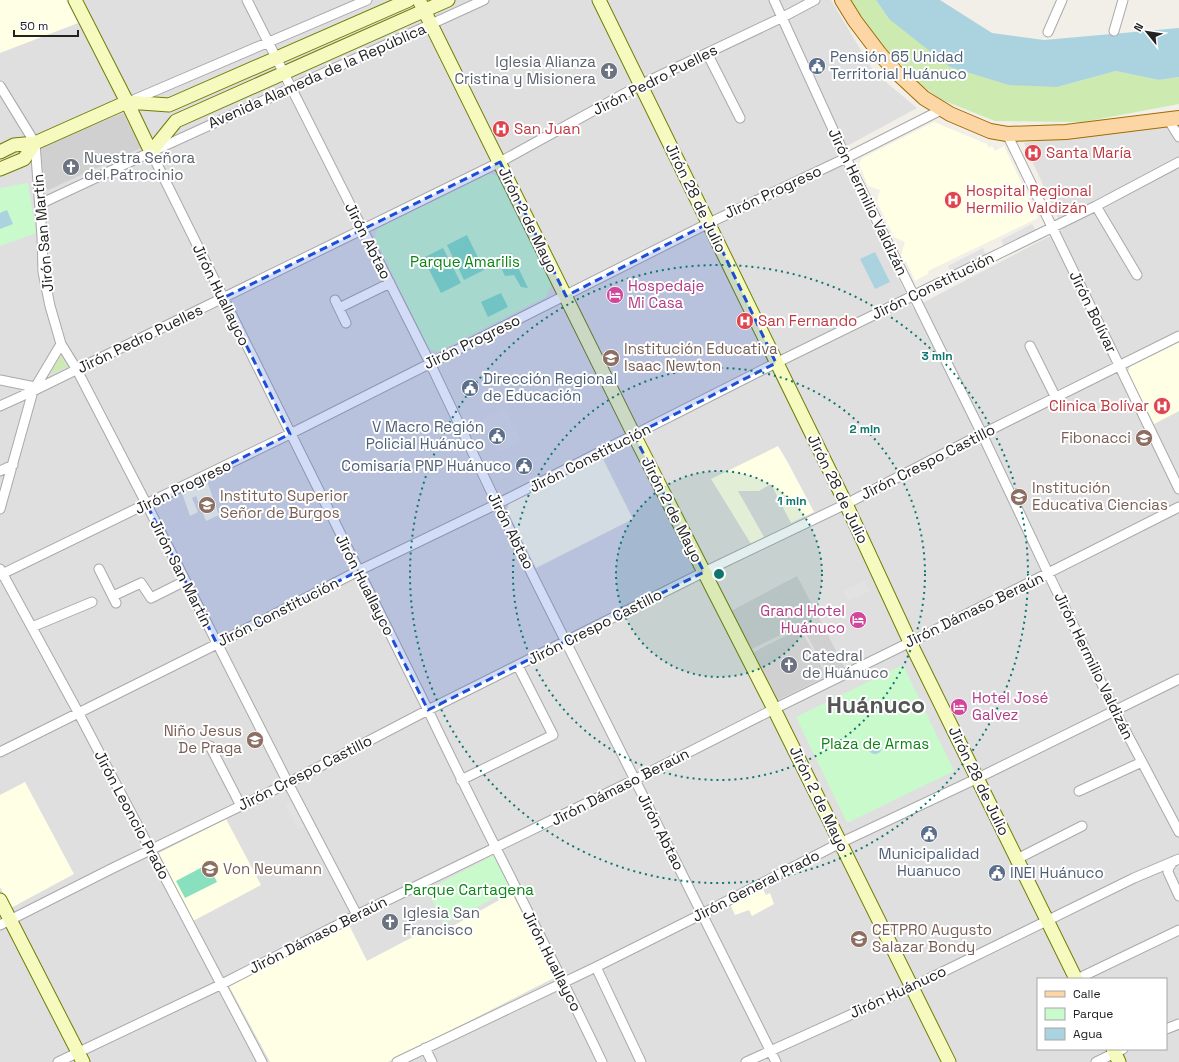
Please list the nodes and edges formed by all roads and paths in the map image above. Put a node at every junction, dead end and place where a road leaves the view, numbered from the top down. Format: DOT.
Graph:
graph roads {
  1 [pos="75,0"];
  2 [pos="247,0"];
  3 [pos="368,0"];
  4 [pos="409,0"];
  5 [pos="448,0"];
  6 [pos="484,0"];
  7 [pos="599,0"];
  8 [pos="774,0"];
  9 [pos="816,0"];
  10 [pos="842,0"];
  11 [pos="1062,0"];
  12 [pos="1122,0"];
  13 [pos="422,5"];
  14 [pos="783,17"];
  15 [pos="431,24"];
  16 [pos="1114,31"];
  17 [pos="1048,32"];
  18 [pos="268,42"];
  19 [pos="707,53"];
  20 [pos="276,58"];
  21 [pos="284,73"];
  22 [pos="640,85"];
  23 [pos="0,86"];
  24 [pos="291,88"];
  25 [pos="127,102"];
  26 [pos="942,110"];
  27 [pos="740,118"];
  28 [pos="1174,119"];
  29 [pos="1007,134"];
  30 [pos="1179,137"];
  31 [pos="35,143"];
  32 [pos="0,152"];
  33 [pos="151,152"];
  34 [pos="846,158"];
  35 [pos="500,162"];
  36 [pos="1179,162"];
  37 [pos="0,169"];
  38 [pos="40,204"];
  39 [pos="1096,206"];
  40 [pos="709,223"];
  41 [pos="1052,227"];
  42 [pos="362,229"];
  43 [pos="1137,275"];
  44 [pos="390,283"];
  45 [pos="566,296"];
  46 [pos="914,296"];
  47 [pos="223,298"];
  48 [pos="346,323"];
  49 [pos="1179,336"];
  50 [pos="61,344"];
  51 [pos="1030,346"];
  52 [pos="430,363"];
  53 [pos="776,363"];
  54 [pos="1120,367"];
  55 [pos="76,370"];
  56 [pos="0,380"];
  57 [pos="34,389"];
  58 [pos="1056,398"];
  59 [pos="0,406"];
  60 [pos="290,434"];
  61 [pos="982,434"];
  62 [pos="634,435"];
  63 [pos="13,465"];
  64 [pos="0,471"];
  65 [pos="1179,489"];
  66 [pos="497,504"];
  67 [pos="846,504"];
  68 [pos="147,505"];
  69 [pos="1179,507"];
  70 [pos="0,509"];
  71 [pos="99,569"];
  72 [pos="358,571"];
  73 [pos="704,572"];
  74 [pos="1,573"];
  75 [pos="1048,573"];
  76 [pos="185,581"];
  77 [pos="92,602"];
  78 [pos="32,628"];
  79 [pos="567,642"];
  80 [pos="910,642"];
  81 [pos="217,644"];
  82 [pos="518,666"];
  83 [pos="1179,679"];
  84 [pos="774,709"];
  85 [pos="428,710"];
  86 [pos="1115,711"];
  87 [pos="78,712"];
  88 [pos="210,746"];
  89 [pos="0,752"];
  90 [pos="1142,762"];
  91 [pos="978,778"];
  92 [pos="461,780"];
  93 [pos="634,780"];
  94 [pos="288,783"];
  95 [pos="1079,791"];
  96 [pos="241,806"];
  97 [pos="1082,826"];
  98 [pos="1179,832"];
  99 [pos="840,843"];
  100 [pos="496,848"];
  101 [pos="150,850"];
  102 [pos="1177,858"];
  103 [pos="1017,859"];
  104 [pos="1179,896"];
  105 [pos="0,900"];
  106 [pos="702,914"];
  107 [pos="357,915"];
  108 [pos="1047,920"];
  109 [pos="5,922"];
  110 [pos="1179,930"];
  111 [pos="596,966"];
  112 [pos="1076,978"];
  113 [pos="1078,978"];
  114 [pos="564,982"];
  115 [pos="220,984"];
  116 [pos="912,987"];
  117 [pos="1179,1024"];
  118 [pos="1167,1029"];
  119 [pos="425,1048"];
  120 [pos="770,1050"];
  121 [pos="1118,1053"];
  122 [pos="80,1057"];
  123 [pos="58,1062"];
  124 [pos="262,1062"];
  125 [pos="397,1062"];
  126 [pos="432,1062"];
  127 [pos="602,1062"];
  128 [pos="641,1062"];
  129 [pos="746,1062"];
  130 [pos="776,1062"];
  131 [pos="949,1062"];
  132 [pos="1096,1062"];
  1 -- 25 [label="street, Jirón Huallayco"];
  2 -- 18 [label="street, Jirón Abtao"];
  3 -- 18 [label="street"];
  4 -- 20 [label="street"];
  5 -- 13 [label="street, Avenida Alameda de la República"];
  6 -- 15 [label="street, Avenida Alameda de la República"];
  7 -- 22 [label="street, Jirón 28 de Julio"];
  8 -- 14 [label="street, Jirón Hermilio Valdizán"];
  9 -- 14 [label="street, Jirón Pedro Puelles"];
  10 -- 26 [label="main road"];
  11 -- 17 [label="street"];
  12 -- 16 [label="street"];
  13 -- 15 [label="street, Jirón 2 de Mayo"];
  13 -- 21 [label="street, Avenida Alameda de la República"];
  14 -- 19 [label="street, Jirón Pedro Puelles"];
  14 -- 34 [label="street, Jirón Hermilio Valdizán"];
  15 -- 24 [label="street, Avenida Alameda de la República"];
  15 -- 35 [label="street, Jirón 2 de Mayo"];
  18 -- 20 [label="street, Jirón Abtao"];
  18 -- 25 [label="street"];
  19 -- 22 [label="street, Jirón Pedro Puelles"];
  19 -- 27 [label="street"];
  20 -- 21 [label="street, Jirón Abtao"];
  20 -- 25 [label="street"];
  21 -- 24 [label="street, Jirón Abtao"];
  21 -- 33 [label="street, Avenida Alameda de la República"];
  22 -- 35 [label="street, Jirón Pedro Puelles"];
  22 -- 40 [label="street, Jirón 28 de Julio"];
  23 -- 31 [label="street, Jirón San Martín"];
  24 -- 33 [label="street, Avenida Alameda de la República"];
  24 -- 42 [label="street, Jirón Abtao"];
  25 -- 31 [label="street"];
  25 -- 33 [label="street, Jirón Huallayco"];
  26 -- 29 [label="main road"];
  26 -- 34 [label="street, Jirón Progreso"];
  28 -- 29 [label="main road"];
  28 -- 30 [label="street"];
  29 -- 41 [label="street, Jirón Bolívar"];
  31 -- 32 [label="street"];
  31 -- 37 [label="street"];
  31 -- 38 [label="street, Jirón San Martín"];
  33 -- 38 [label="street, Avenida Alameda de la República"];
  33 -- 47 [label="street, Jirón Huallayco"];
  34 -- 40 [label="street, Jirón Progreso"];
  34 -- 46 [label="street, Jirón Hermilio Valdizán"];
  35 -- 42 [label="street, Jirón Pedro Puelles"];
  35 -- 45 [label="street, Jirón 2 de Mayo"];
  36 -- 39 [label="street, Jirón Constitución"];
  38 -- 50 [label="street, Jirón San Martín"];
  39 -- 41 [label="street, Jirón Constitución"];
  39 -- 43 [label="street"];
  40 -- 45 [label="street, Jirón Progreso"];
  40 -- 53 [label="street, Jirón 28 de Julio"];
  41 -- 46 [label="street, Jirón Constitución"];
  41 -- 54 [label="street, Jirón Bolívar"];
  42 -- 44 [label="street, Jirón Abtao"];
  42 -- 47 [label="street, Jirón Pedro Puelles"];
  44 -- 48 [label="street"];
  44 -- 52 [label="street, Jirón Abtao"];
  45 -- 52 [label="street, Jirón Progreso"];
  45 -- 62 [label="street, Jirón 2 de Mayo"];
  46 -- 53 [label="street, Jirón Constitución"];
  46 -- 61 [label="street, Jirón Hermilio Valdizán"];
  47 -- 55 [label="street, Jirón Pedro Puelles"];
  47 -- 60 [label="street, Jirón Huallayco"];
  49 -- 54 [label="street, Jirón Crespo Castillo"];
  50 -- 55 [label="street, Jirón San Martín"];
  50 -- 57 [label="street"];
  51 -- 58 [label="street"];
  52 -- 60 [label="street, Jirón Progreso"];
  52 -- 66 [label="street, Jirón Abtao"];
  53 -- 62 [label="street, Jirón Constitución"];
  53 -- 67 [label="street, Jirón 28 de Julio"];
  54 -- 58 [label="street, Jirón Crespo Castillo"];
  54 -- 65 [label="street, Jirón Bolívar"];
  55 -- 57 [label="street, Jirón Pedro Puelles"];
  55 -- 68 [label="street, Jirón San Martín"];
  56 -- 57 [label="street"];
  57 -- 59 [label="street, Jirón Pedro Puelles"];
  57 -- 63 [label="street"];
  58 -- 61 [label="street, Jirón Crespo Castillo"];
  60 -- 68 [label="street, Jirón Progreso"];
  60 -- 72 [label="street, Jirón Huallayco"];
  61 -- 67 [label="street, Jirón Crespo Castillo"];
  61 -- 75 [label="street, Jirón Hermilio Valdizán"];
  62 -- 66 [label="street, Jirón Constitución"];
  62 -- 73 [label="street, Jirón 2 de Mayo"];
  63 -- 64 [label="street"];
  63 -- 70 [label="street"];
  66 -- 72 [label="street, Jirón Constitución"];
  66 -- 79 [label="street, Jirón Abtao"];
  67 -- 73 [label="street, Jirón Crespo Castillo"];
  67 -- 80 [label="street, Jirón 28 de Julio"];
  68 -- 74 [label="street, Jirón Progreso"];
  68 -- 76 [label="street, Jirón San Martín"];
  69 -- 75 [label="street, Jirón Dámaso Beraún"];
  71 -- 76 [label="street"];
  72 -- 81 [label="street, Jirón Constitución"];
  72 -- 85 [label="street, Jirón Huallayco"];
  73 -- 79 [label="street, Jirón Crespo Castillo"];
  73 -- 84 [label="street, Jirón 2 de Mayo"];
  74 -- 78 [label="street, Jirón Leoncio Prado"];
  75 -- 80 [label="street, Jirón Dámaso Beraún"];
  75 -- 86 [label="street, Jirón Hermilio Valdizán"];
  76 -- 81 [label="street, Jirón San Martín"];
  77 -- 78 [label="street"];
  78 -- 87 [label="street, Jirón Leoncio Prado"];
  79 -- 82 [label="street, Jirón Crespo Castillo"];
  79 -- 93 [label="street, Jirón Abtao"];
  80 -- 84 [label="street, Jirón Dámaso Beraún"];
  80 -- 91 [label="street, Jirón 28 de Julio"];
  81 -- 87 [label="street, Jirón Constitución"];
  81 -- 94 [label="street, Jirón San Martín"];
  82 -- 85 [label="street, Jirón Crespo Castillo"];
  82 -- 92 [label="street"];
  83 -- 86 [label="street, Jirón General Prado"];
  84 -- 93 [label="street, Jirón Dámaso Beraún"];
  84 -- 99 [label="street, Jirón 2 de Mayo"];
  85 -- 92 [label="street, Jirón Huallayco"];
  85 -- 94 [label="street, Jirón Crespo Castillo"];
  86 -- 90 [label="street, Jirón Hermilio Valdizán"];
  86 -- 91 [label="street, Jirón General Prado"];
  87 -- 89 [label="street, Jirón Constitución"];
  87 -- 101 [label="street, Jirón Leoncio Prado"];
  88 -- 96 [label="street"];
  90 -- 95 [label="street"];
  90 -- 98 [label="street, Jirón Hermilio Valdizán"];
  91 -- 99 [label="street, Jirón General Prado"];
  91 -- 103 [label="street, Jirón 28 de Julio"];
  92 -- 100 [label="street, Jirón Huallayco"];
  93 -- 100 [label="street, Jirón Dámaso Beraún"];
  93 -- 106 [label="street, Jirón Abtao"];
  94 -- 96 [label="street, Jirón Crespo Castillo"];
  94 -- 107 [label="street, Jirón San Martín"];
  96 -- 101 [label="street, Jirón Crespo Castillo"];
  97 -- 103 [label="street"];
  99 -- 106 [label="street, Jirón General Prado"];
  99 -- 116 [label="street, Jirón 2 de Mayo"];
  100 -- 107 [label="street, Jirón Dámaso Beraún"];
  100 -- 114 [label="street, Jirón Huallayco"];
  101 -- 109 [label="street, Jirón Crespo Castillo"];
  101 -- 115 [label="street, Jirón Leoncio Prado"];
  102 -- 104 [label="street"];
  102 -- 108 [label="street, Jirón Huánuco"];
  103 -- 108 [label="street, Jirón 28 de Julio"];
  105 -- 109 [label="street"];
  106 -- 111 [label="street, Jirón General Prado"];
  106 -- 120 [label="street, Jirón Abtao"];
  107 -- 115 [label="street, Jirón Dámaso Beraún"];
  108 -- 112 [label="street, Jirón 28 de Julio"];
  108 -- 116 [label="street, Jirón Huánuco"];
  109 -- 122 [label="street"];
  110 -- 113 [label="street"];
  111 -- 114 [label="street, Jirón General Prado"];
  111 -- 128 [label="street"];
  114 -- 119 [label="street, Jirón General Prado"];
  114 -- 127 [label="street, Jirón Huallayco"];
  115 -- 122 [label="street, Jirón Dámaso Beraún"];
  115 -- 124 [label="street, Jirón Leoncio Prado"];
  116 -- 120 [label="street, Jirón Huánuco"];
  116 -- 131 [label="street, Jirón 2 de Mayo"];
  117 -- 118 [label="street"];
  119 -- 125 [label="street, Jirón General Prado"];
  119 -- 126 [label="street"];
  120 -- 129 [label="street, Jirón Huánuco"];
  120 -- 130 [label="street, Jirón Abtao"];
  121 -- 132 [label="street"];
  122 -- 123 [label="street, Jirón Dámaso Beraún"];
}
